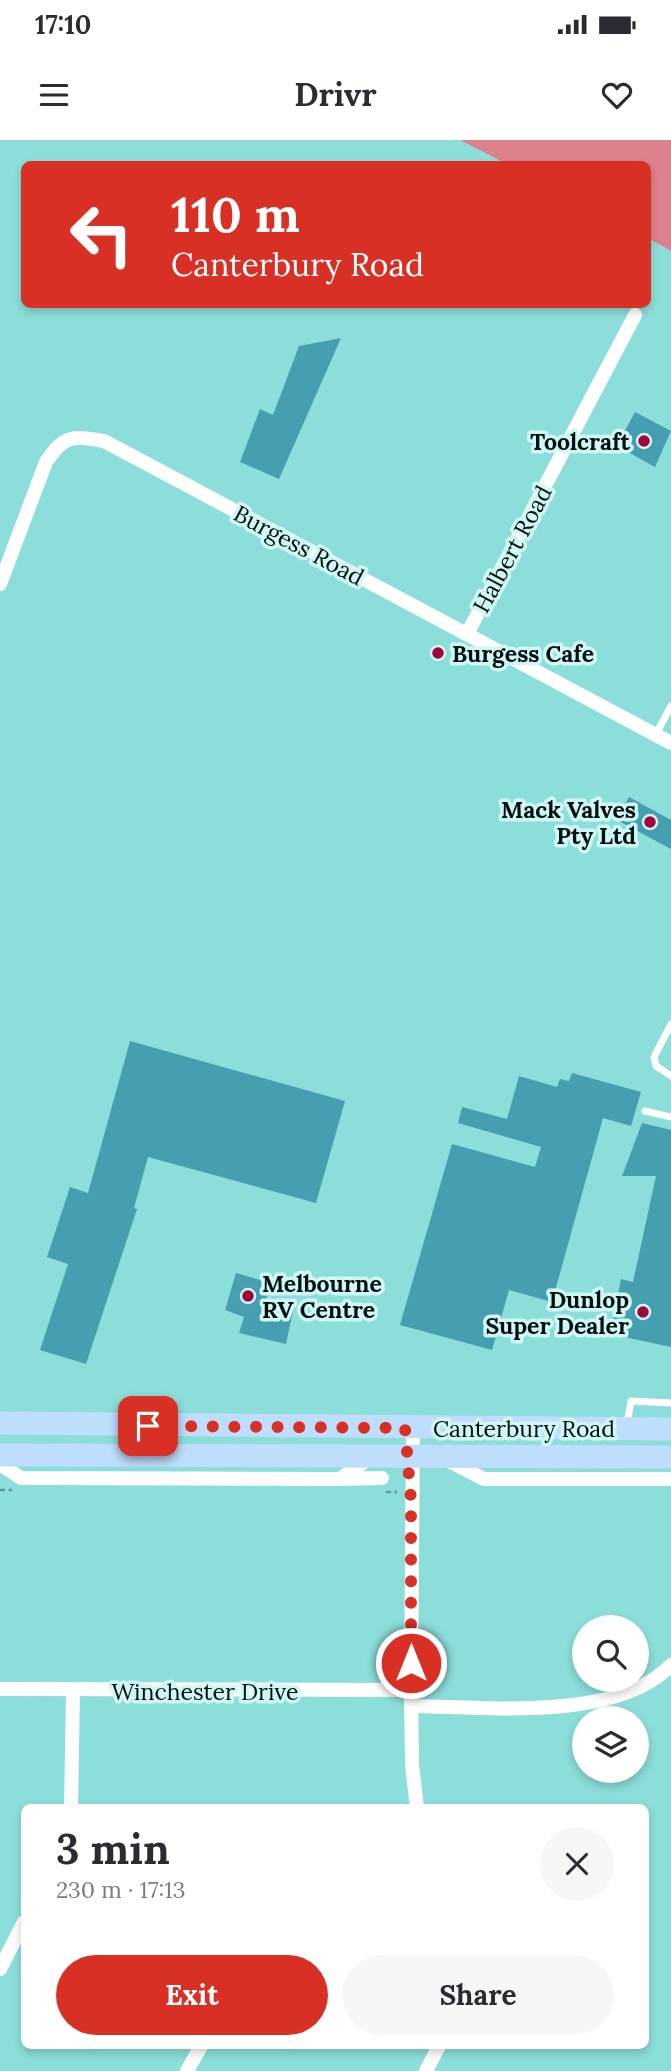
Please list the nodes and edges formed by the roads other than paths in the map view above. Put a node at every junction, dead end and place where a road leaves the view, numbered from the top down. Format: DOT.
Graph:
graph roads {
  1 [pos="635,315"];
  2 [pos="0,584"];
  3 [pos="467,634"];
  4 [pos="671,705"];
  5 [pos="656,735"];
  6 [pos="671,743"];
  7 [pos="671,1024"];
  8 [pos="671,1076"];
  9 [pos="645,1111"];
  10 [pos="671,1117"];
  11 [pos="671,1403"];
  12 [pos="0,1423"];
  13 [pos="409,1428"];
  14 [pos="626,1429"];
  15 [pos="671,1429"];
  16 [pos="0,1455"];
  17 [pos="372,1456"];
  18 [pos="410,1456"];
  19 [pos="440,1457"];
  20 [pos="671,1457"];
  21 [pos="0,1464"];
  22 [pos="382,1478"];
  23 [pos="340,1479"];
  24 [pos="671,1479"];
  25 [pos="671,1665"];
  26 [pos="0,1689"];
  27 [pos="411,1690"];
  28 [pos="73,1691"];
  29 [pos="411,1706"];
  30 [pos="71,1804"];
  31 [pos="417,1804"];
  32 [pos="21,1928"];
  33 [pos="0,1969"];
  34 [pos="199,2049"];
  35 [pos="437,2049"];
  36 [pos="187,2071"];
  37 [pos="426,2071"];
  1 -- 3 [label="street, Halbert Road"];
  2 -- 3 [label="street, Burgess Road"];
  3 -- 5 [label="street, Burgess Road"];
  4 -- 5 [label="lane"];
  5 -- 6 [label="street, Burgess Road"];
  7 -- 8 [label="lane"];
  9 -- 10 [label="lane"];
  11 -- 14 [label="lane"];
  12 -- 13 [label="main road, Canterbury Road"];
  13 -- 14 [label="main road, Canterbury Road"];
  13 -- 18 [label="street"];
  14 -- 15 [label="main road, Canterbury Road"];
  16 -- 17 [label="main road, Canterbury Road"];
  17 -- 18 [label="main road, Canterbury Road"];
  17 -- 23 [label="street"];
  18 -- 19 [label="main road, Canterbury Road"];
  18 -- 27 [label="street"];
  19 -- 20 [label="main road, Canterbury Road"];
  19 -- 24 [label="street, Canterbury Road"];
  21 -- 23 [label="street"];
  22 -- 23 [label="street"];
  25 -- 29 [label="street"];
  26 -- 28 [label="street, Winchester Drive"];
  27 -- 28 [label="street, Winchester Drive"];
  27 -- 29 [label="street"];
  28 -- 30 [label="street"];
  29 -- 31 [label="street"];
  32 -- 33 [label="street"];
  34 -- 36 [label="street"];
  35 -- 37 [label="street"];
}
